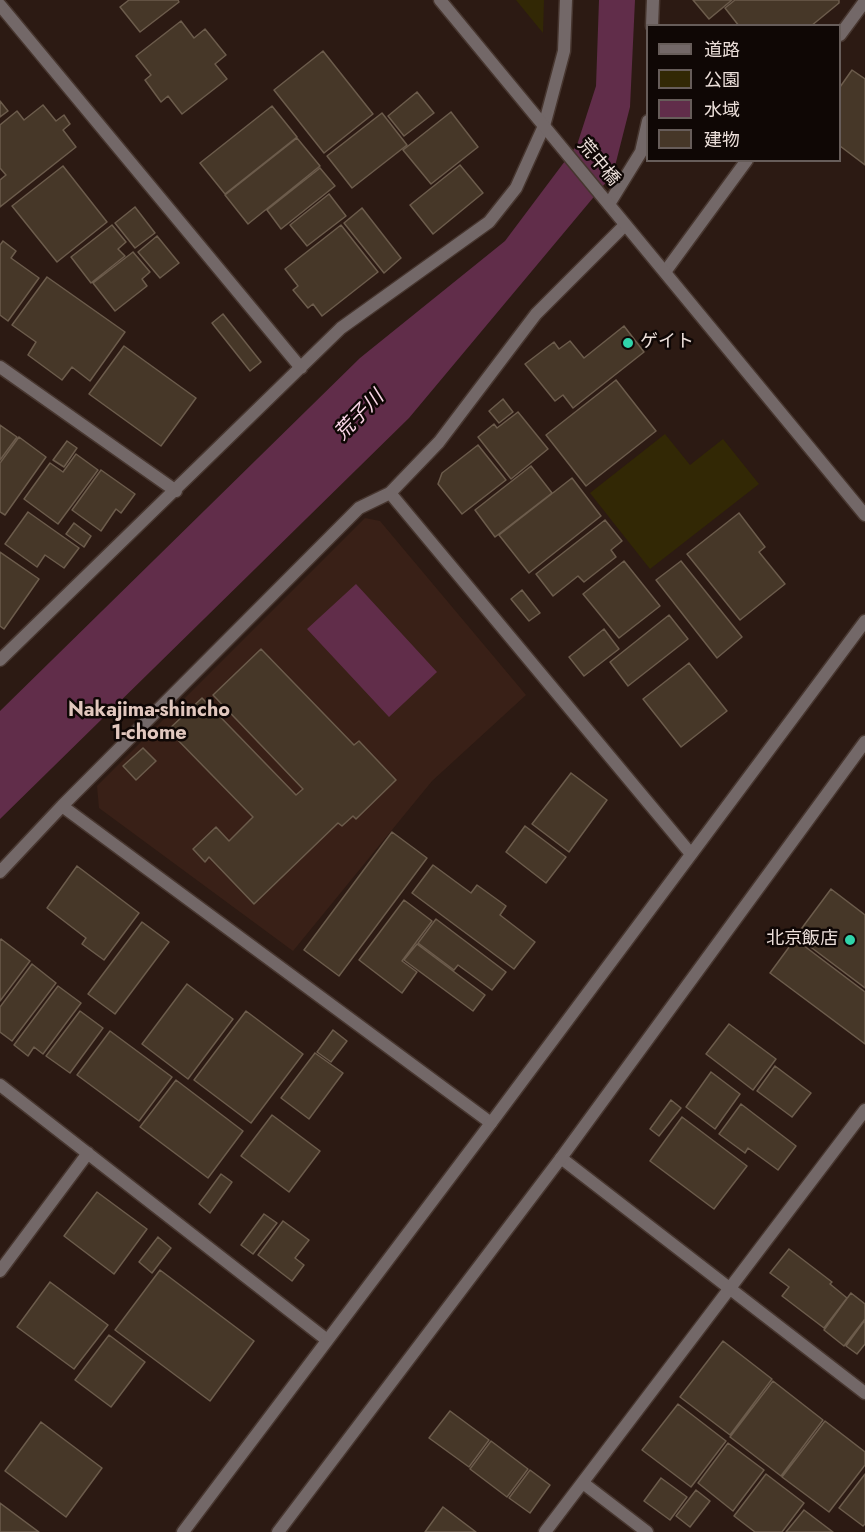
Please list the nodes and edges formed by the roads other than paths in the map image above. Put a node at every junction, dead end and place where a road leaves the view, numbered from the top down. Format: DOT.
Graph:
graph roads {
  1 [pos="440,0"];
  2 [pos="566,0"];
  3 [pos="653,0"];
  4 [pos="865,1"];
  5 [pos="0,5"];
  6 [pos="652,24"];
  7 [pos="841,34"];
  8 [pos="544,126"];
  9 [pos="646,130"];
  10 [pos="746,162"];
  11 [pos="609,204"];
  12 [pos="625,225"];
  13 [pos="665,272"];
  14 [pos="0,367"];
  15 [pos="301,368"];
  16 [pos="176,491"];
  17 [pos="390,493"];
  18 [pos="865,515"];
  19 [pos="865,621"];
  20 [pos="0,660"];
  21 [pos="865,742"];
  22 [pos="62,806"];
  23 [pos="691,854"];
  24 [pos="0,872"];
  25 [pos="0,1085"];
  26 [pos="865,1110"];
  27 [pos="491,1123"];
  28 [pos="88,1153"];
  29 [pos="561,1158"];
  30 [pos="0,1271"];
  31 [pos="730,1288"];
  32 [pos="327,1340"];
  33 [pos="865,1393"];
  34 [pos="583,1483"];
  35 [pos="183,1532"];
  36 [pos="278,1532"];
  37 [pos="545,1532"];
  38 [pos="647,1532"];
  1 -- 8 [label="street, 荒中橋"];
  2 -- 8 [label="street"];
  3 -- 6 [label="street"];
  4 -- 7 [label="street"];
  5 -- 15 [label="street"];
  8 -- 11 [label="street, 荒中橋"];
  8 -- 15 [label="street"];
  9 -- 11 [label="street"];
  10 -- 13 [label="street"];
  11 -- 12 [label="street, 荒中橋"];
  12 -- 13 [label="street, 荒中橋"];
  12 -- 17 [label="street"];
  13 -- 18 [label="street, 荒中橋"];
  14 -- 16 [label="street"];
  15 -- 16 [label="street"];
  16 -- 20 [label="street"];
  17 -- 22 [label="street"];
  17 -- 23 [label="street"];
  19 -- 23 [label="street"];
  21 -- 29 [label="street"];
  22 -- 24 [label="street"];
  22 -- 27 [label="street"];
  23 -- 27 [label="street"];
  25 -- 28 [label="street"];
  26 -- 31 [label="street"];
  27 -- 32 [label="street"];
  28 -- 30 [label="street"];
  28 -- 32 [label="street"];
  29 -- 31 [label="street"];
  29 -- 36 [label="street"];
  31 -- 33 [label="street"];
  31 -- 34 [label="street"];
  32 -- 35 [label="street"];
  34 -- 37 [label="street"];
  34 -- 38 [label="street"];
}
